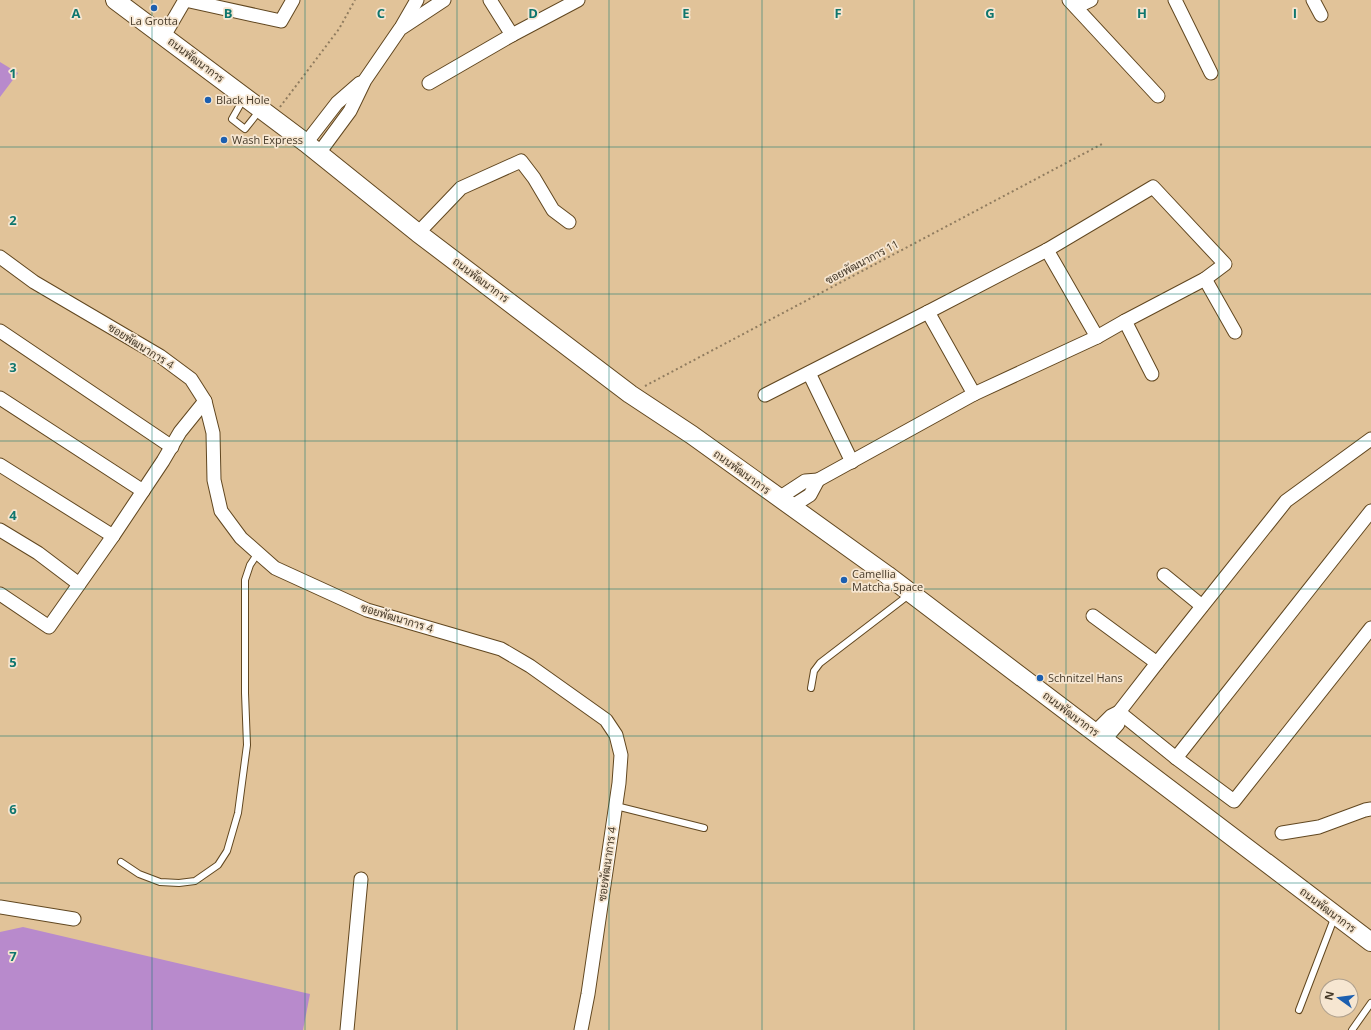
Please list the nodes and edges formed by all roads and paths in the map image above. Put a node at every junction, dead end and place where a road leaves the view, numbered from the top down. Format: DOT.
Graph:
graph roads {
  1 [pos="115,0"];
  2 [pos="185,0"];
  3 [pos="293,0"];
  4 [pos="355,0"];
  5 [pos="418,0"];
  6 [pos="444,0"];
  7 [pos="490,0"];
  8 [pos="578,0"];
  9 [pos="1091,0"];
  10 [pos="1175,0"];
  11 [pos="1313,0"];
  12 [pos="1073,4"];
  13 [pos="1321,15"];
  14 [pos="400,29"];
  15 [pos="512,35"];
  16 [pos="164,36"];
  17 [pos="1211,73"];
  18 [pos="429,83"];
  19 [pos="1158,96"];
  20 [pos="245,97"];
  21 [pos="267,113"];
  22 [pos="1102,144"];
  23 [pos="313,148"];
  24 [pos="569,222"];
  25 [pos="418,233"];
  26 [pos="1047,250"];
  27 [pos="0,257"];
  28 [pos="1205,279"];
  29 [pos="928,312"];
  30 [pos="1125,321"];
  31 [pos="0,331"];
  32 [pos="1235,332"];
  33 [pos="1097,337"];
  34 [pos="809,373"];
  35 [pos="1152,374"];
  36 [pos="630,394"];
  37 [pos="974,394"];
  38 [pos="765,395"];
  39 [pos="0,398"];
  40 [pos="205,402"];
  41 [pos="1371,439"];
  42 [pos="172,447"];
  43 [pos="852,462"];
  44 [pos="0,465"];
  45 [pos="143,491"];
  46 [pos="785,503"];
  47 [pos="1371,511"];
  48 [pos="0,530"];
  49 [pos="113,536"];
  50 [pos="258,553"];
  51 [pos="1164,575"];
  52 [pos="79,584"];
  53 [pos="0,594"];
  54 [pos="910,594"];
  55 [pos="1202,606"];
  56 [pos="1093,616"];
  57 [pos="1371,628"];
  58 [pos="1156,663"];
  59 [pos="810,688"];
  60 [pos="1119,712"];
  61 [pos="1100,736"];
  62 [pos="1176,758"];
  63 [pos="616,806"];
  64 [pos="1371,809"];
  65 [pos="704,828"];
  66 [pos="1282,833"];
  67 [pos="121,862"];
  68 [pos="361,879"];
  69 [pos="0,908"];
  70 [pos="1335,916"];
  71 [pos="74,919"];
  72 [pos="1371,942"];
  73 [pos="1371,1003"];
  74 [pos="1299,1010"];
  75 [pos="347,1030"];
  76 [pos="581,1030"];
  77 [pos="1352,1030"];
  1 -- 16 [label="street, ถนนพัฒนาการ"];
  2 -- 3 [label="street"];
  2 -- 16 [label="street"];
  4 -- 21 [label="path"];
  5 -- 14 [label="street"];
  6 -- 14 [label="street"];
  7 -- 15 [label="street"];
  8 -- 15 [label="street"];
  9 -- 12 [label="street"];
  10 -- 17 [label="street"];
  11 -- 13 [label="street"];
  12 -- 19 [label="street"];
  14 -- 23 [label="street"];
  15 -- 18 [label="street"];
  16 -- 20 [label="street, ถนนพัฒนาการ"];
  20 -- 21 [label="street, ถนนพัฒนาการ"];
  20 -- 21 [label="lane"];
  21 -- 23 [label="street, ถนนพัฒนาการ"];
  22 -- 36 [label="path, ซอยพัฒนาการ 11"];
  23 -- 25 [label="street, ถนนพัฒนาการ"];
  24 -- 25 [label="street"];
  25 -- 36 [label="street, ถนนพัฒนาการ"];
  26 -- 28 [label="street"];
  26 -- 29 [label="street"];
  26 -- 33 [label="street"];
  27 -- 40 [label="street, ซอยพัฒนาการ 4"];
  28 -- 30 [label="street"];
  28 -- 32 [label="street"];
  29 -- 34 [label="street"];
  29 -- 37 [label="street"];
  30 -- 33 [label="street"];
  30 -- 35 [label="street"];
  31 -- 42 [label="street"];
  33 -- 37 [label="street"];
  34 -- 38 [label="street"];
  34 -- 43 [label="street"];
  36 -- 46 [label="street, ถนนพัฒนาการ"];
  37 -- 43 [label="street"];
  39 -- 45 [label="street"];
  40 -- 42 [label="street"];
  40 -- 50 [label="street, ซอยพัฒนาการ 4"];
  41 -- 55 [label="street"];
  42 -- 45 [label="street"];
  43 -- 46 [label="street"];
  44 -- 49 [label="street"];
  45 -- 49 [label="street"];
  46 -- 54 [label="street, ถนนพัฒนาการ"];
  47 -- 62 [label="street"];
  48 -- 52 [label="street"];
  49 -- 52 [label="street"];
  50 -- 63 [label="street, ซอยพัฒนาการ 4"];
  50 -- 67 [label="lane"];
  51 -- 55 [label="street"];
  52 -- 53 [label="street"];
  54 -- 59 [label="lane"];
  54 -- 61 [label="street, ถนนพัฒนาการ"];
  55 -- 58 [label="street"];
  56 -- 58 [label="street"];
  57 -- 62 [label="street"];
  58 -- 60 [label="street"];
  60 -- 61 [label="street"];
  60 -- 62 [label="street"];
  61 -- 70 [label="street, ถนนพัฒนาการ"];
  63 -- 65 [label="lane"];
  63 -- 76 [label="street, ซอยพัฒนาการ 4"];
  64 -- 66 [label="street"];
  68 -- 75 [label="street"];
  69 -- 71 [label="street"];
  70 -- 72 [label="street, ถนนพัฒนาการ"];
  70 -- 74 [label="lane"];
  73 -- 77 [label="lane"];
}
